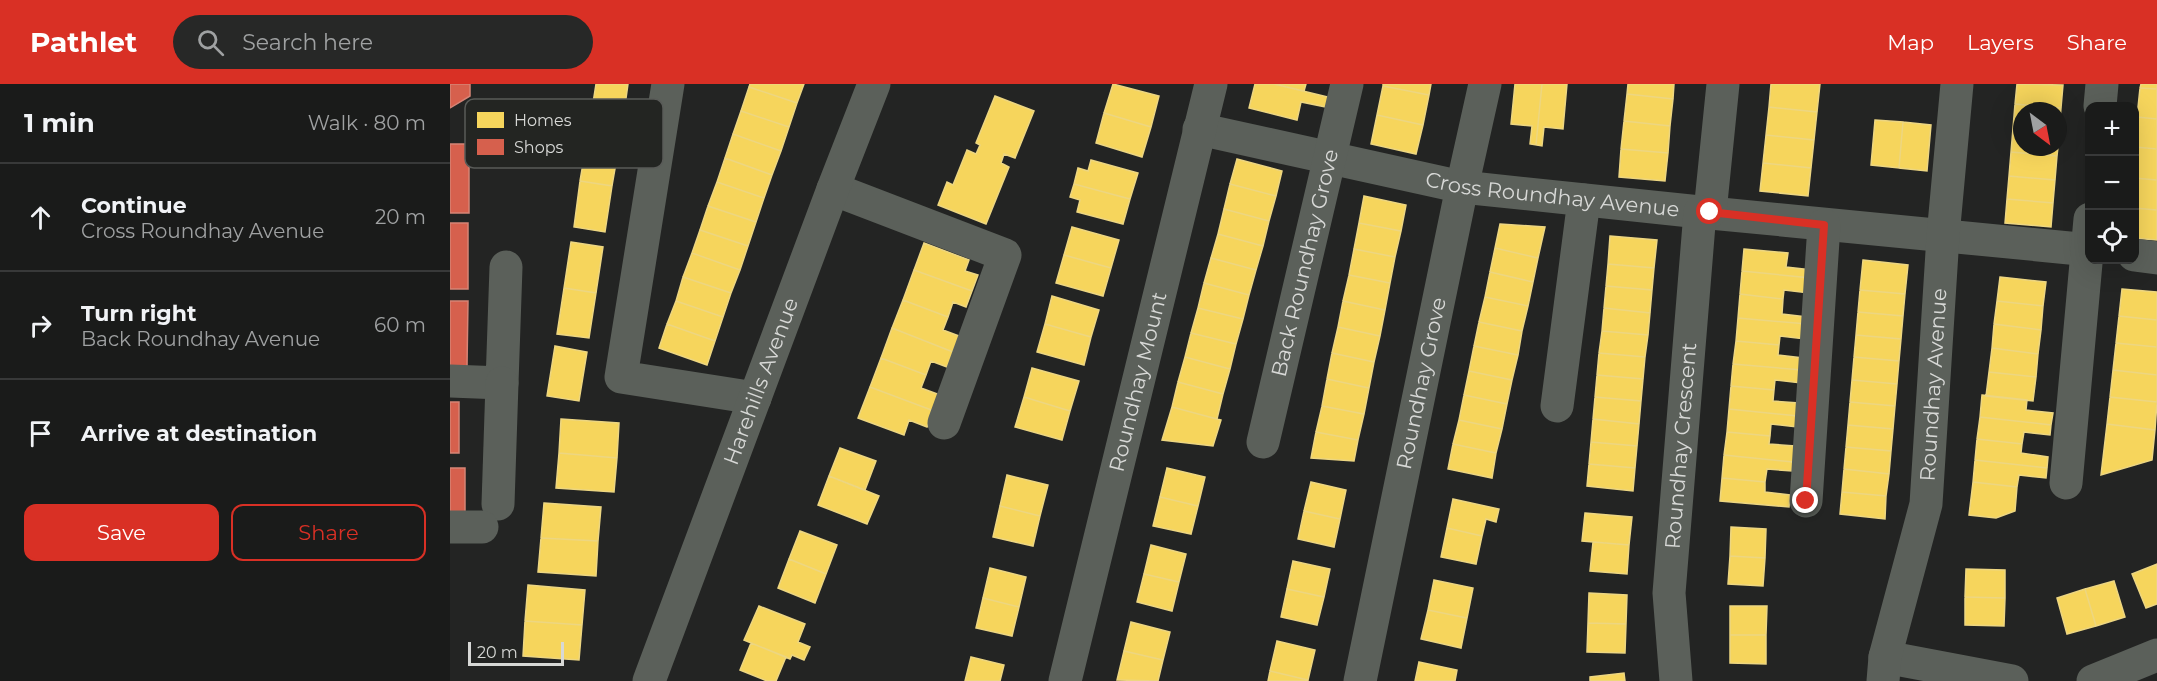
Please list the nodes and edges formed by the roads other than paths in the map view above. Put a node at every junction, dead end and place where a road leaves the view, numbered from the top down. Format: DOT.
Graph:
graph roads {
  1 [pos="668,84"];
  2 [pos="874,84"];
  3 [pos="1211,84"];
  4 [pos="1347,84"];
  5 [pos="1485,84"];
  6 [pos="1723,84"];
  7 [pos="1956,84"];
  8 [pos="2102,84"];
  9 [pos="2100,102"];
  10 [pos="663,115"];
  11 [pos="1199,129"];
  12 [pos="1330,157"];
  13 [pos="655,168"];
  14 [pos="1462,187"];
  15 [pos="832,189"];
  16 [pos="1584,200"];
  17 [pos="1705,212"];
  18 [pos="1824,225"];
  19 [pos="1943,236"];
  20 [pos="2085,239"];
  21 [pos="2139,256"];
  22 [pos="2157,258"];
  23 [pos="2087,264"];
  24 [pos="506,267"];
  25 [pos="450,381"];
  26 [pos="502,383"];
  27 [pos="755,399"];
  28 [pos="1557,406"];
  29 [pos="944,423"];
  30 [pos="1263,442"];
  31 [pos="2066,483"];
  32 [pos="1806,501"];
  33 [pos="450,527"];
  34 [pos="2157,655"];
  35 [pos="1884,669"];
  36 [pos="649,681"];
  37 [pos="1065,681"];
  38 [pos="1360,681"];
  39 [pos="1676,681"];
  40 [pos="2012,681"];
  41 [pos="2093,681"];
  1 -- 10 [label="street"];
  2 -- 15 [label="street, Harehills Avenue"];
  3 -- 11 [label="street, Roundhay Mount"];
  4 -- 12 [label="street, Back Roundhay Grove"];
  5 -- 14 [label="street, Roundhay Grove"];
  6 -- 17 [label="street, Roundhay Crescent"];
  7 -- 19 [label="street, Roundhay Avenue"];
  8 -- 9 [label="street"];
  11 -- 12 [label="street, Cross Roundhay Avenue"];
  11 -- 37 [label="street, Roundhay Mount"];
  12 -- 14 [label="street, Cross Roundhay Avenue"];
  12 -- 30 [label="street, Back Roundhay Grove"];
  13 -- 27 [label="street"];
  14 -- 16 [label="street, Cross Roundhay Avenue"];
  14 -- 38 [label="street, Roundhay Grove"];
  15 -- 27 [label="street, Harehills Avenue"];
  15 -- 29 [label="street"];
  16 -- 17 [label="street, Cross Roundhay Avenue"];
  16 -- 28 [label="street"];
  17 -- 18 [label="street, Cross Roundhay Avenue"];
  17 -- 39 [label="street, Roundhay Crescent"];
  18 -- 19 [label="street, Cross Roundhay Avenue"];
  18 -- 32 [label="street"];
  19 -- 20 [label="street, Cross Roundhay Avenue"];
  19 -- 35 [label="street, Roundhay Avenue"];
  21 -- 22 [label="street"];
  23 -- 31 [label="street"];
  24 -- 26 [label="street"];
  25 -- 26 [label="street"];
  26 -- 33 [label="street"];
  27 -- 36 [label="street, Harehills Avenue"];
  34 -- 41 [label="street"];
  35 -- 40 [label="street"];
}
